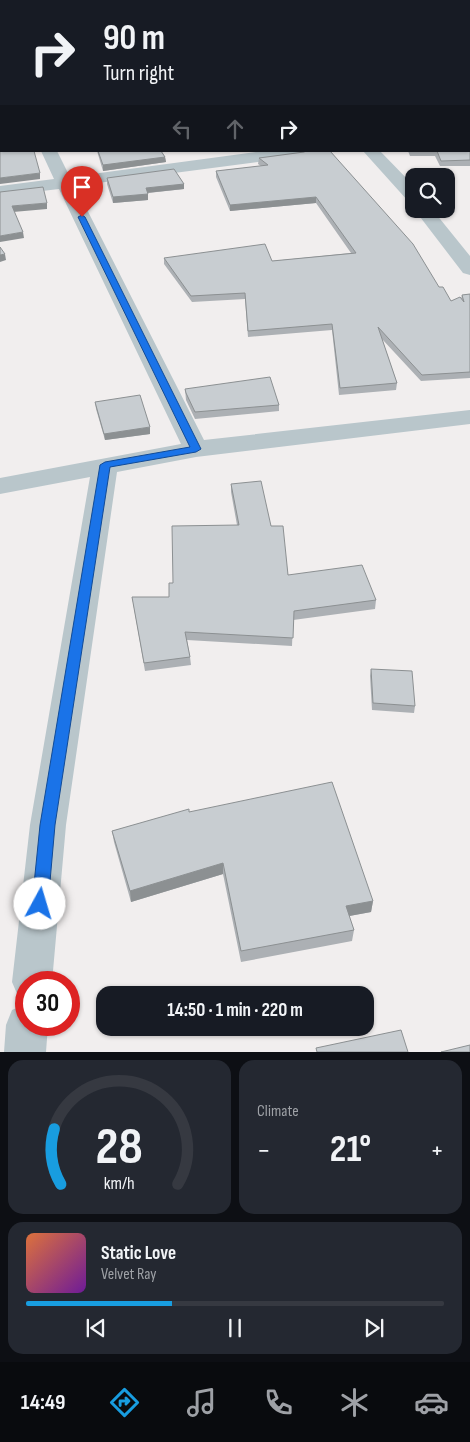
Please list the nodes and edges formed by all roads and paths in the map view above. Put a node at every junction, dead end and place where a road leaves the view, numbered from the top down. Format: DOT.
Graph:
graph roads {
  1 [pos="50,152"];
  2 [pos="297,152"];
  3 [pos="372,152"];
  4 [pos="65,183"];
  5 [pos="405,187"];
  6 [pos="0,191"];
  7 [pos="431,218"];
  8 [pos="470,269"];
  9 [pos="470,417"];
  10 [pos="196,449"];
  11 [pos="105,465"];
  12 [pos="0,486"];
  13 [pos="33,971"];
  14 [pos="26,1036"];
  15 [pos="25,1052"];
  1 -- 4 [label="street"];
  2 -- 4 [label="street"];
  3 -- 5 [label="street"];
  4 -- 6 [label="street"];
  4 -- 10 [label="street"];
  7 -- 8 [label="street"];
  9 -- 10 [label="street"];
  10 -- 11 [label="street"];
  11 -- 12 [label="street"];
  11 -- 13 [label="street"];
  14 -- 15 [label="street"];
}
